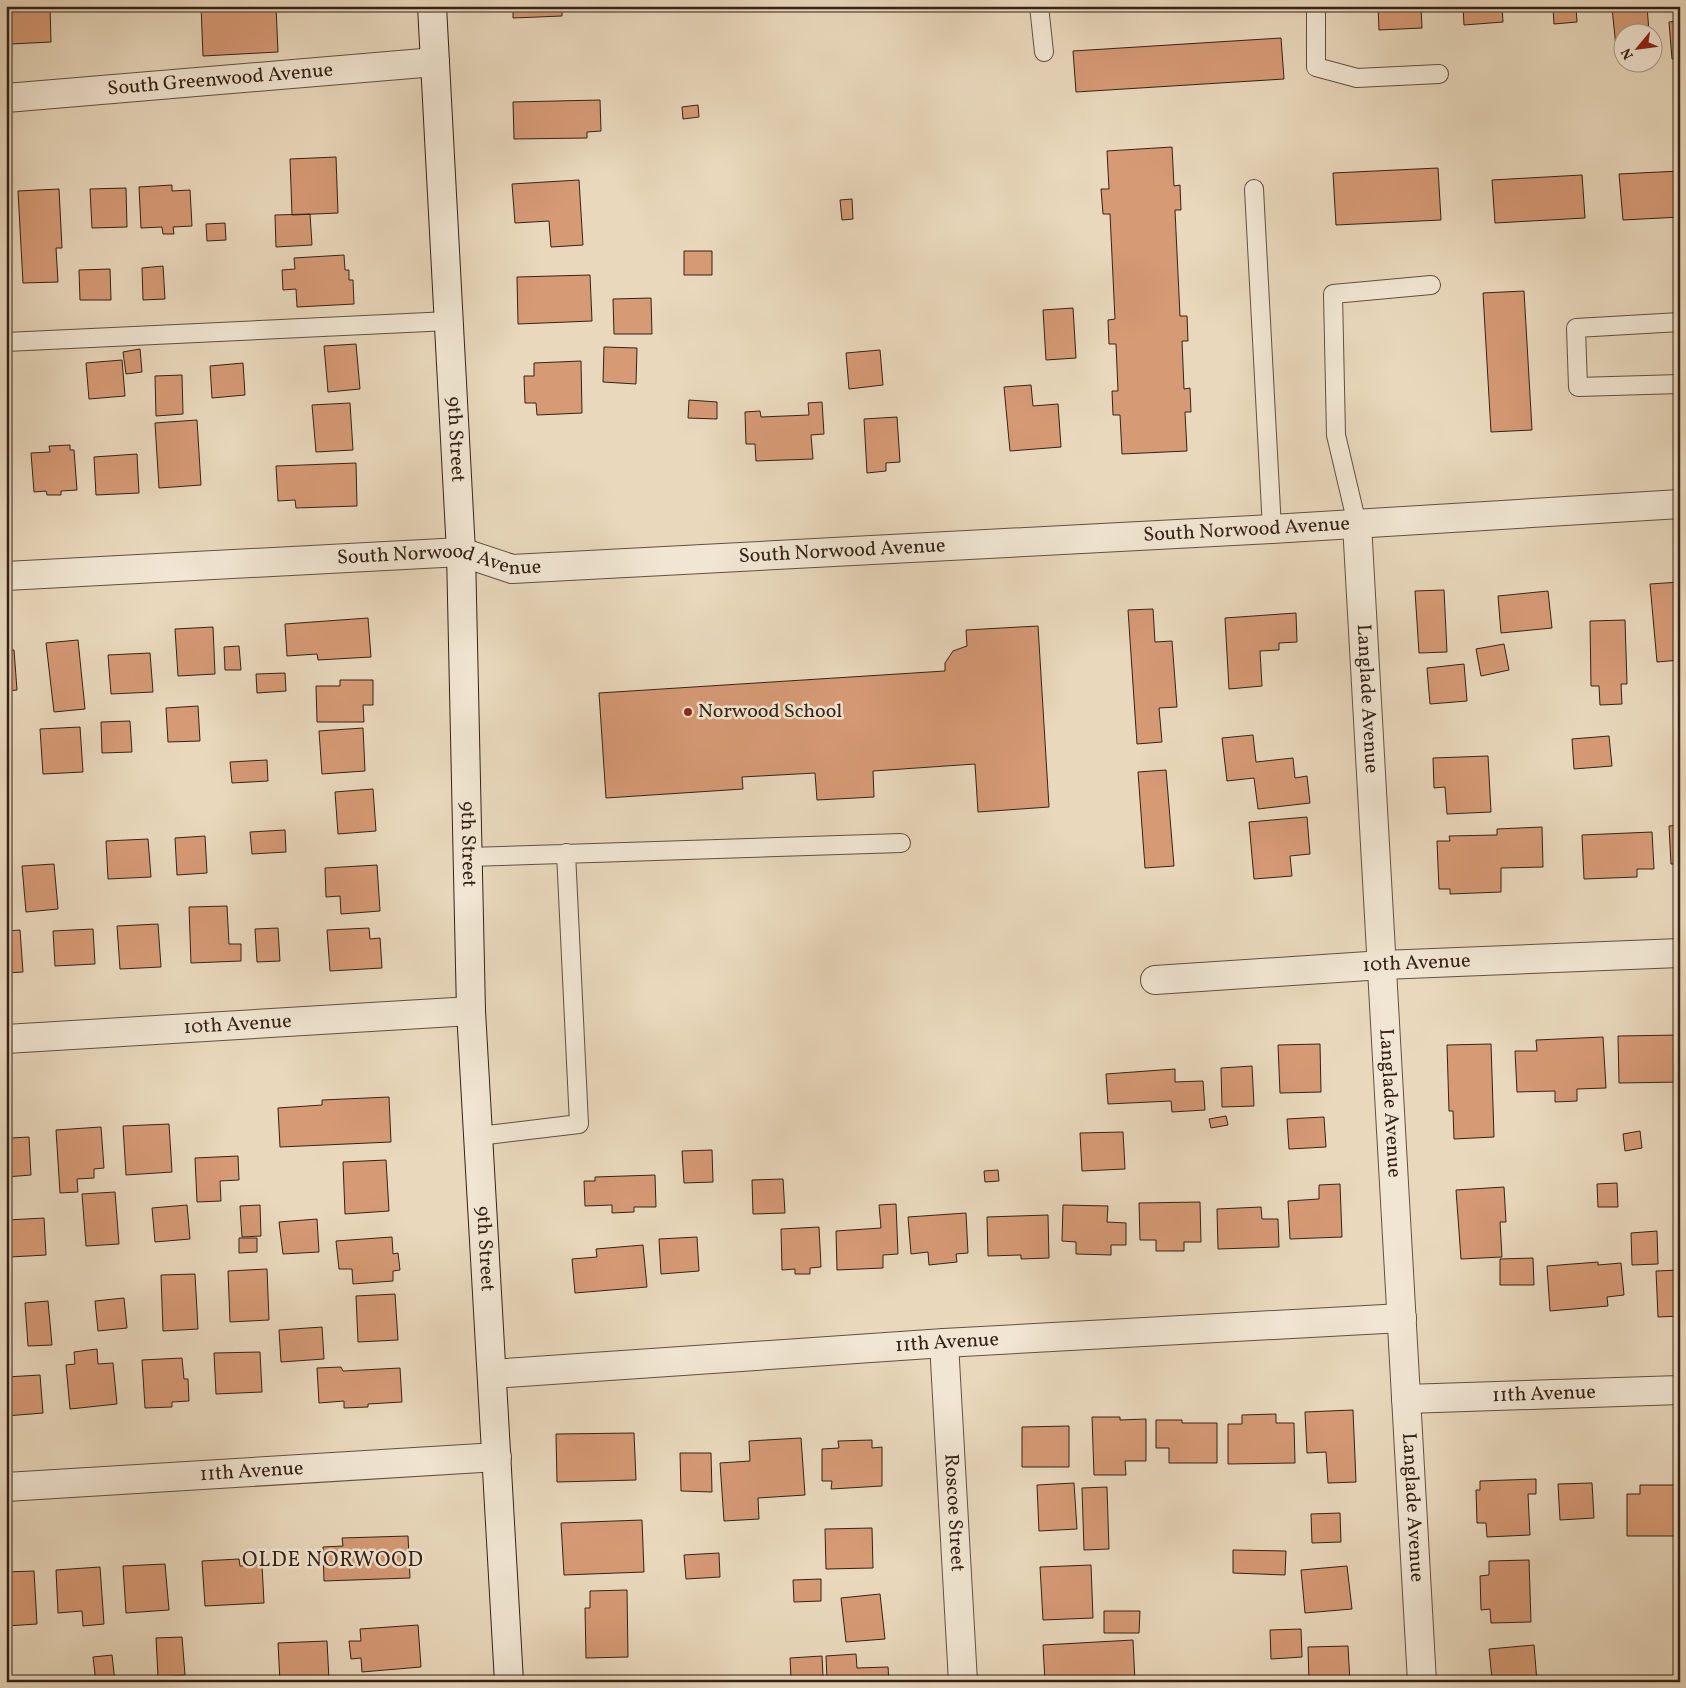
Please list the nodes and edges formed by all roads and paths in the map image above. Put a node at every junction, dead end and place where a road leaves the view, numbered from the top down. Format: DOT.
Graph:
graph roads {
  1 [pos="432,6"];
  2 [pos="1038,6"];
  3 [pos="1316,6"];
  4 [pos="1044,52"];
  5 [pos="435,62"];
  6 [pos="1440,74"];
  7 [pos="6,98"];
  8 [pos="1254,189"];
  9 [pos="1431,285"];
  10 [pos="449,321"];
  11 [pos="1680,322"];
  12 [pos="6,342"];
  13 [pos="1680,384"];
  14 [pos="1680,504"];
  15 [pos="1357,524"];
  16 [pos="1272,529"];
  17 [pos="461,552"];
  18 [pos="6,576"];
  19 [pos="901,843"];
  20 [pos="566,853"];
  21 [pos="468,857"];
  22 [pos="1680,953"];
  23 [pos="1383,965"];
  24 [pos="1154,980"];
  25 [pos="471,1011"];
  26 [pos="6,1039"];
  27 [pos="479,1136"];
  28 [pos="1402,1318"];
  29 [pos="944,1344"];
  30 [pos="492,1374"];
  31 [pos="1680,1390"];
  32 [pos="1406,1399"];
  33 [pos="497,1457"];
  34 [pos="6,1487"];
  35 [pos="509,1682"];
  36 [pos="963,1682"];
  37 [pos="1422,1682"];
  1 -- 5 [label="street, 9th Street"];
  2 -- 4 [label="lane"];
  3 -- 6 [label="lane"];
  5 -- 7 [label="street, South Greenwood Avenue"];
  5 -- 10 [label="street, 9th Street"];
  8 -- 16 [label="lane"];
  9 -- 15 [label="lane"];
  10 -- 12 [label="lane"];
  10 -- 17 [label="street, 9th Street"];
  11 -- 13 [label="lane"];
  14 -- 15 [label="street, South Norwood Avenue"];
  15 -- 16 [label="street, South Norwood Avenue"];
  15 -- 23 [label="street, Langlade Avenue"];
  16 -- 17 [label="street, South Norwood Avenue"];
  17 -- 18 [label="street, South Norwood Avenue"];
  17 -- 21 [label="street, 9th Street"];
  19 -- 20 [label="lane"];
  20 -- 21 [label="lane"];
  20 -- 27 [label="lane"];
  21 -- 25 [label="street, 9th Street"];
  22 -- 23 [label="street, 10th Avenue"];
  23 -- 24 [label="street, 10th Avenue"];
  23 -- 28 [label="street, Langlade Avenue"];
  25 -- 26 [label="street, 10th Avenue"];
  25 -- 27 [label="street, 9th Street"];
  27 -- 30 [label="street, 9th Street"];
  28 -- 29 [label="street, 11th Avenue"];
  28 -- 32 [label="street, Langlade Avenue"];
  29 -- 30 [label="street, 11th Avenue"];
  29 -- 36 [label="street, Roscoe Street"];
  30 -- 33 [label="street, 9th Street"];
  31 -- 32 [label="street, 11th Avenue"];
  32 -- 37 [label="street, Langlade Avenue"];
  33 -- 34 [label="street, 11th Avenue"];
  33 -- 35 [label="street, 9th Street"];
}
